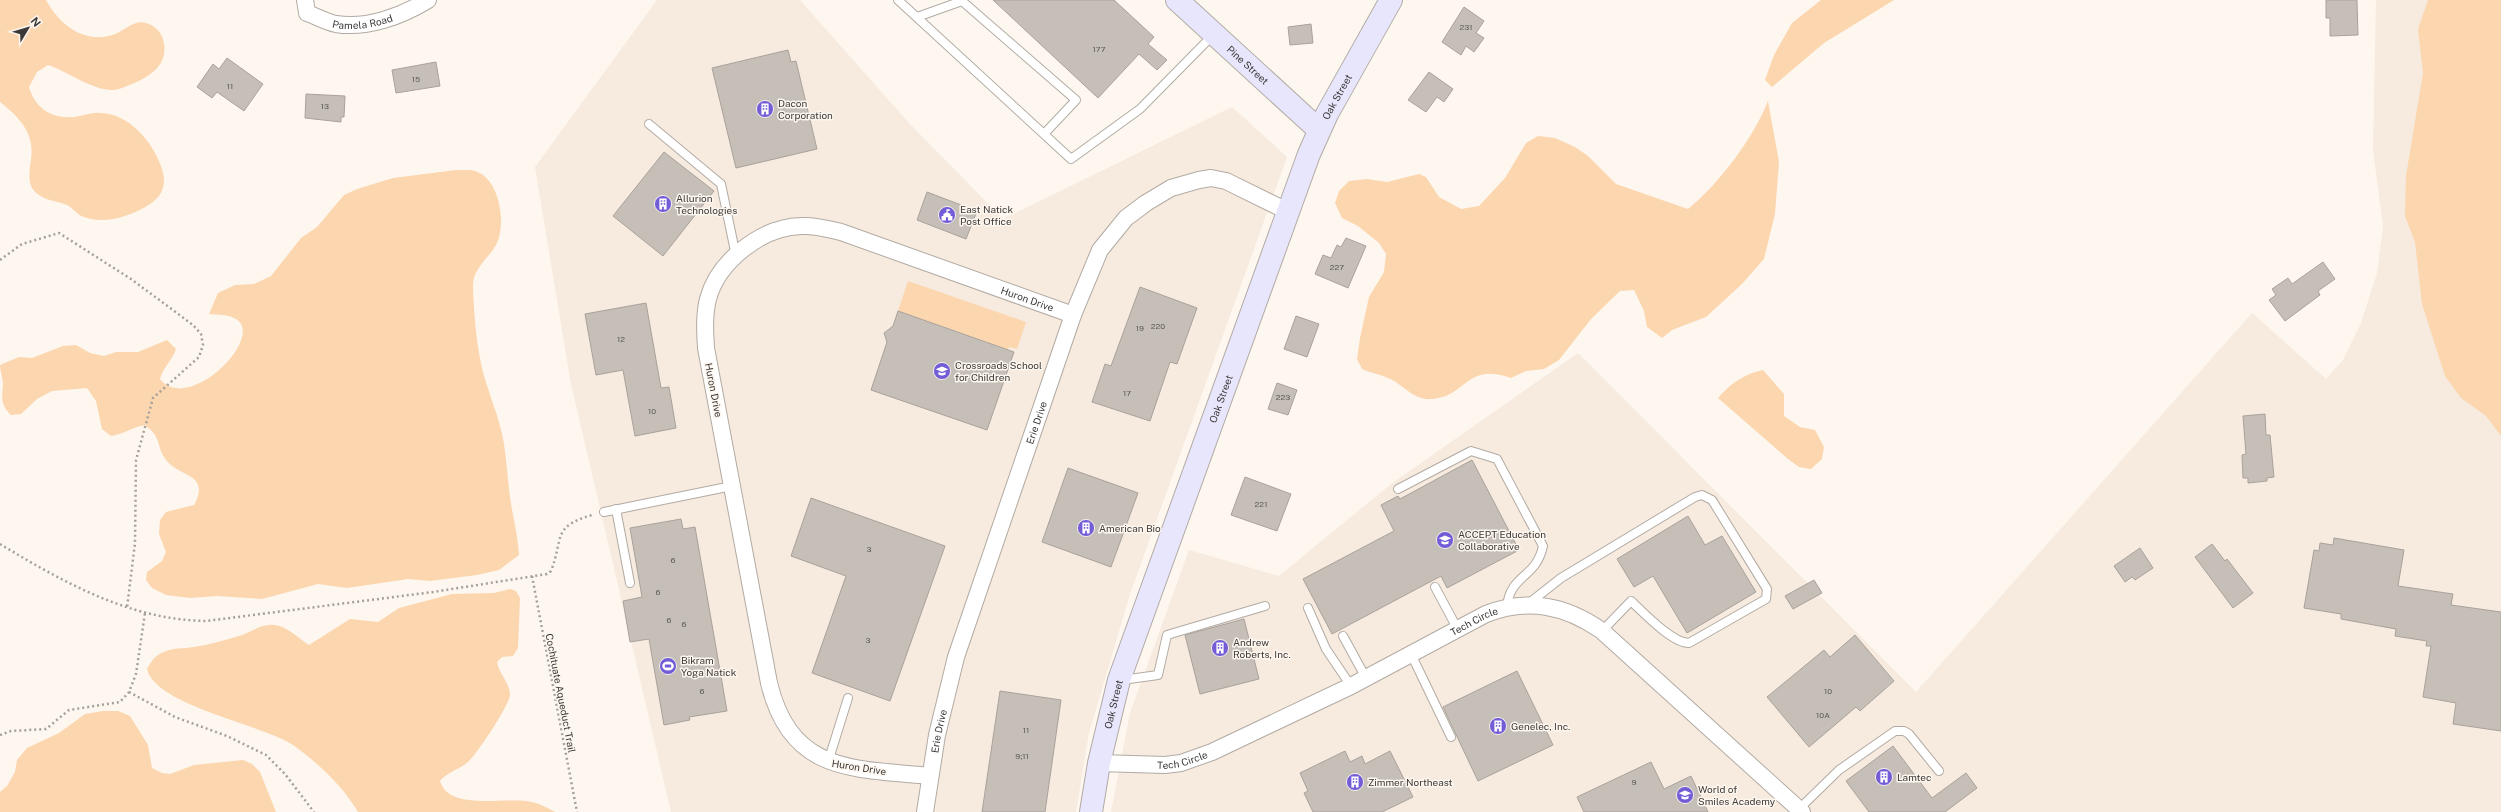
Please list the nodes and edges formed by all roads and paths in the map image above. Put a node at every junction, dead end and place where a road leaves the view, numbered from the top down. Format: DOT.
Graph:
graph roads {
  1 [pos="305,0"];
  2 [pos="428,0"];
  3 [pos="898,0"];
  4 [pos="1177,0"];
  5 [pos="1391,0"];
  6 [pos="917,17"];
  7 [pos="1214,34"];
  8 [pos="649,124"];
  9 [pos="1319,130"];
  10 [pos="1044,134"];
  11 [pos="1289,212"];
  12 [pos="736,256"];
  13 [pos="0,260"];
  14 [pos="1073,315"];
  15 [pos="732,486"];
  16 [pos="1398,489"];
  17 [pos="616,509"];
  18 [pos="604,512"];
  19 [pos="0,544"];
  20 [pos="532,576"];
  21 [pos="630,583"];
  22 [pos="1435,587"];
  23 [pos="1528,604"];
  24 [pos="1265,606"];
  25 [pos="1507,607"];
  26 [pos="127,608"];
  27 [pos="1308,608"];
  28 [pos="145,614"];
  29 [pos="1457,628"];
  30 [pos="1602,631"];
  31 [pos="1343,636"];
  32 [pos="1411,654"];
  33 [pos="1366,678"];
  34 [pos="1119,680"];
  35 [pos="1351,686"];
  36 [pos="129,692"];
  37 [pos="848,698"];
  38 [pos="0,735"];
  39 [pos="1451,737"];
  40 [pos="828,762"];
  41 [pos="1099,763"];
  42 [pos="1939,771"];
  43 [pos="930,776"];
  44 [pos="1801,810"];
  45 [pos="314,812"];
  46 [pos="577,812"];
  47 [pos="925,812"];
  48 [pos="1091,812"];
  1 -- 2 [label="street, Pamela Road"];
  3 -- 6 [label="lane"];
  4 -- 7 [label="main road, Pine Street"];
  5 -- 9 [label="main road, Oak Street"];
  6 -- 10 [label="lane"];
  6 -- 10 [label="lane"];
  7 -- 9 [label="main road, Pine Street"];
  7 -- 10 [label="lane"];
  8 -- 12 [label="lane"];
  9 -- 11 [label="main road, Oak Street"];
  11 -- 14 [label="street, Erie Drive"];
  11 -- 34 [label="main road, Oak Street"];
  12 -- 14 [label="street, Huron Drive"];
  12 -- 15 [label="street, Huron Drive"];
  13 -- 26 [label="path"];
  14 -- 43 [label="street, Erie Drive"];
  15 -- 17 [label="lane"];
  15 -- 40 [label="street, Huron Drive"];
  16 -- 25 [label="lane"];
  17 -- 18 [label="lane"];
  17 -- 21 [label="lane"];
  18 -- 20 [label="path"];
  19 -- 26 [label="path"];
  20 -- 28 [label="path"];
  20 -- 46 [label="path, Cochituate Aqueduct Trail"];
  22 -- 29 [label="lane"];
  23 -- 25 [label="street, Tech Circle"];
  23 -- 30 [label="street, Tech Circle"];
  23 -- 30 [label="lane"];
  24 -- 34 [label="lane"];
  25 -- 29 [label="street, Tech Circle"];
  26 -- 28 [label="path"];
  27 -- 35 [label="lane"];
  28 -- 36 [label="path"];
  29 -- 32 [label="street, Tech Circle"];
  30 -- 44 [label="street, Tech Circle"];
  31 -- 33 [label="lane"];
  32 -- 33 [label="street, Tech Circle"];
  32 -- 39 [label="lane"];
  33 -- 35 [label="street, Tech Circle"];
  34 -- 41 [label="main road, Oak Street"];
  35 -- 41 [label="street, Tech Circle"];
  36 -- 38 [label="path"];
  36 -- 45 [label="path"];
  37 -- 40 [label="lane"];
  40 -- 43 [label="street, Huron Drive"];
  41 -- 48 [label="main road, Oak Street"];
  42 -- 44 [label="lane"];
  43 -- 47 [label="street, Erie Drive"];
}
